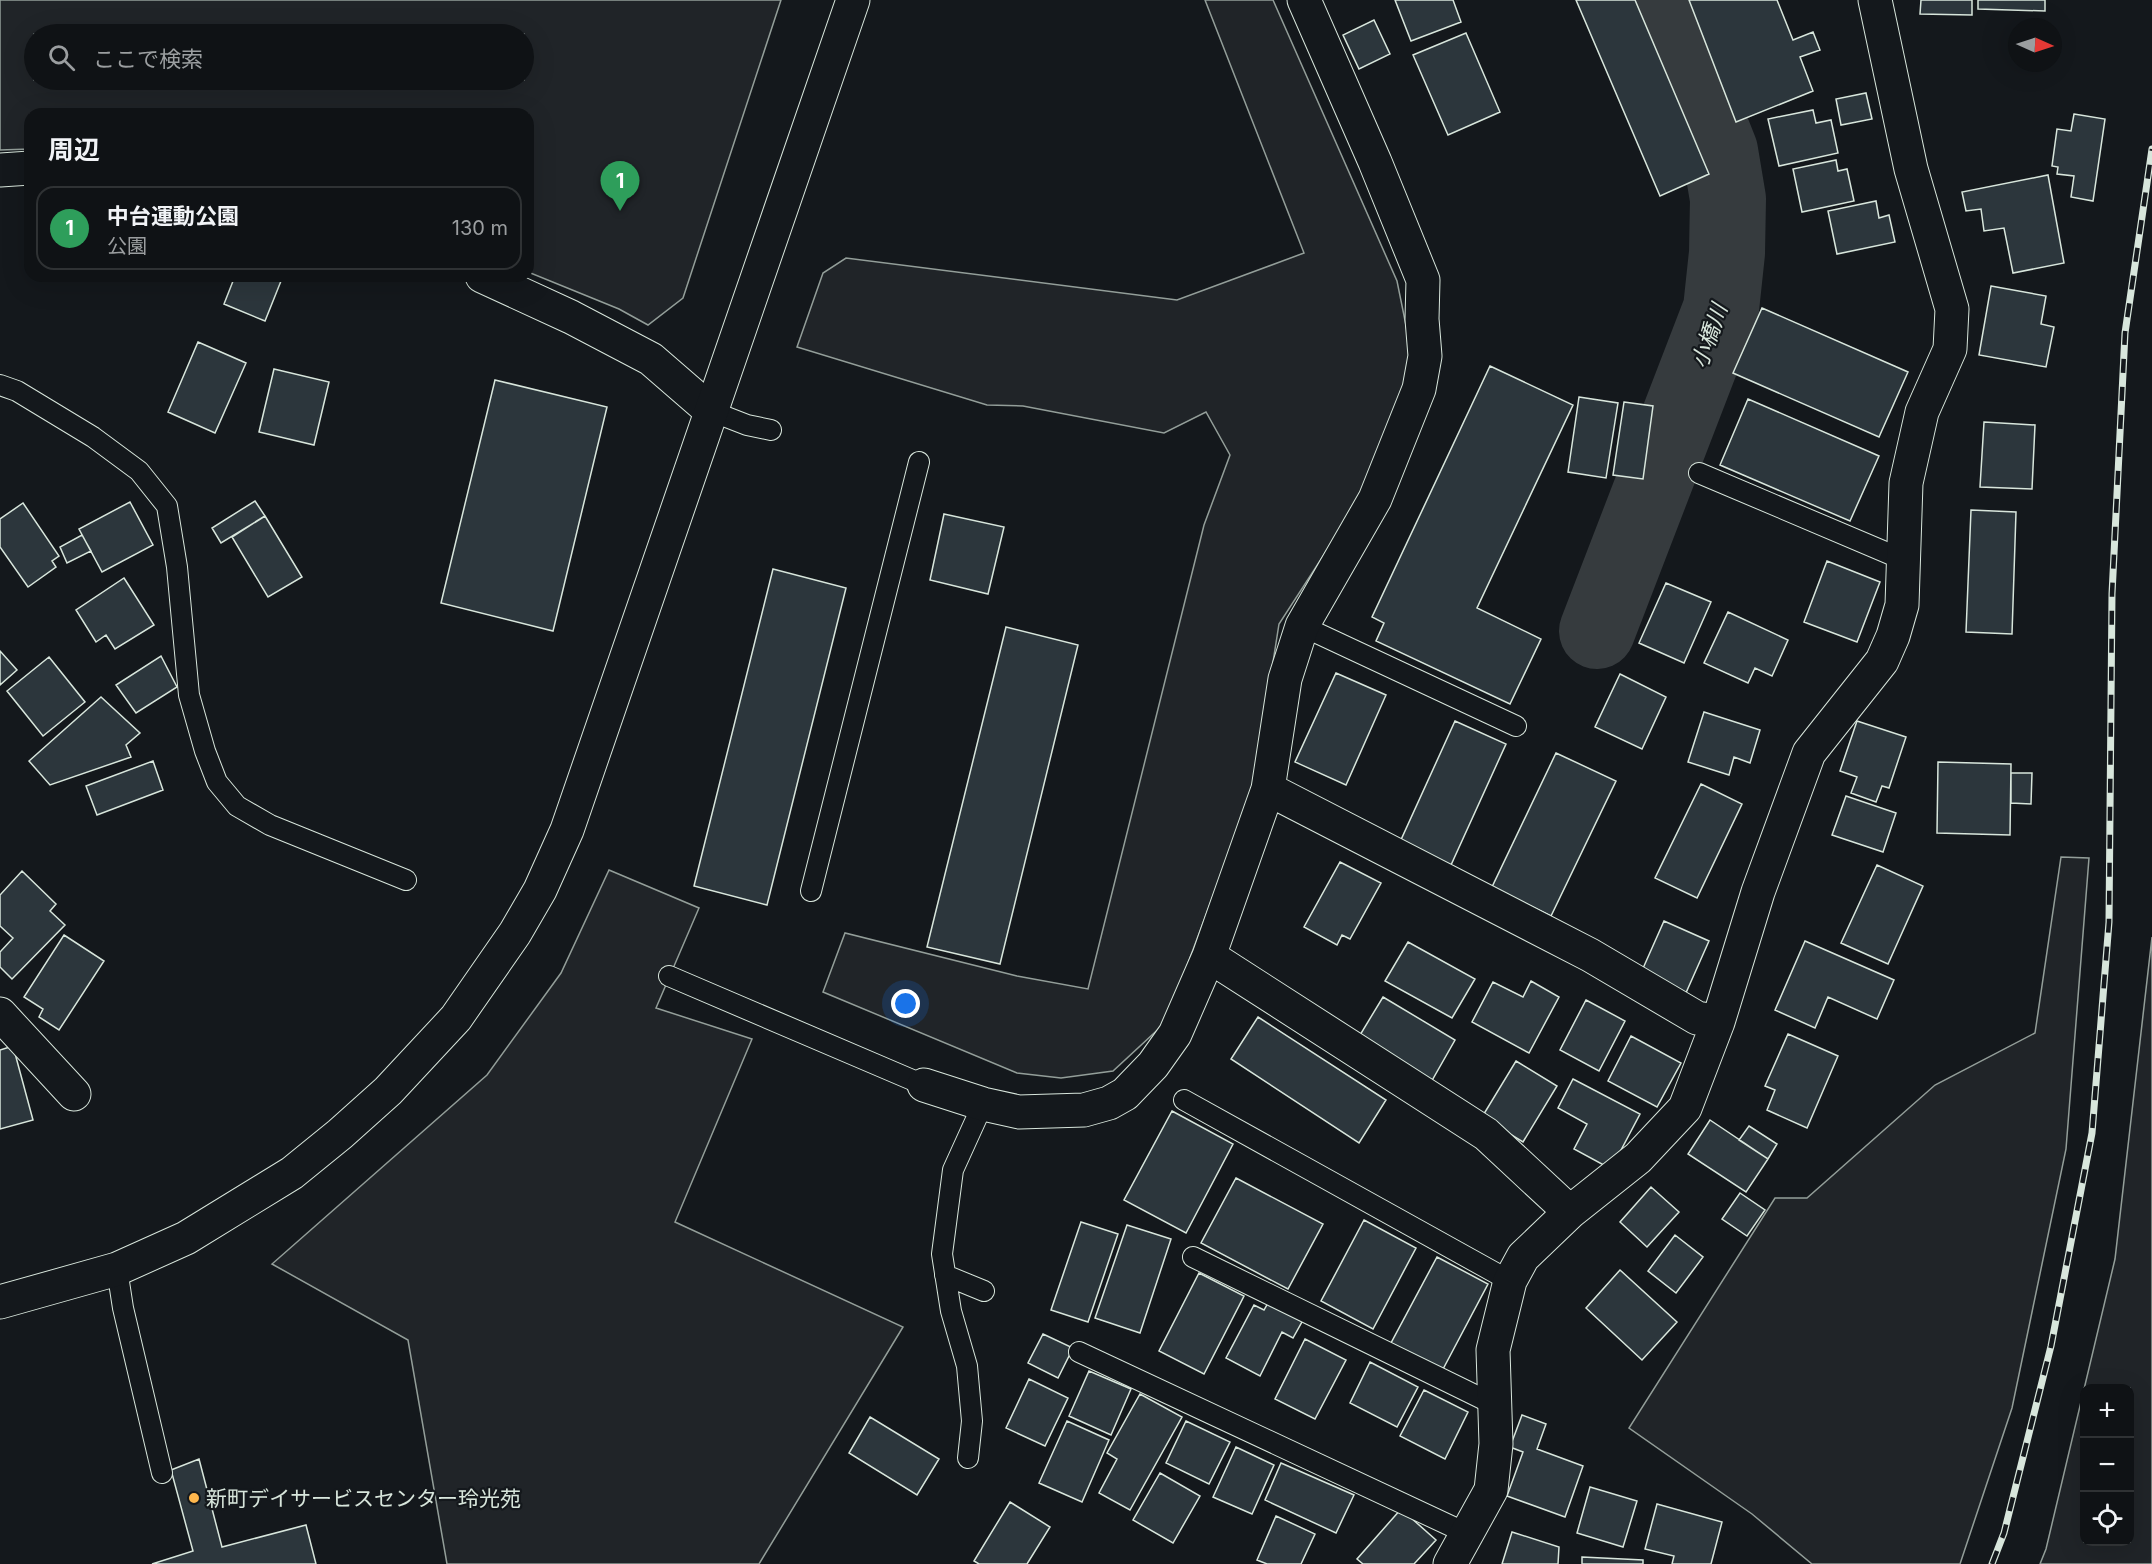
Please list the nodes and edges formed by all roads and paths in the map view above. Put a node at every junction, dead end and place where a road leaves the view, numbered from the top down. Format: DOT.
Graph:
graph roads {
  1 [pos="853,0"];
  2 [pos="1304,0"];
  3 [pos="1875,0"];
  4 [pos="24,168"];
  5 [pos="0,170"];
  6 [pos="495,282"];
  7 [pos="0,385"];
  8 [pos="711,411"];
  9 [pos="771,430"];
  10 [pos="919,462"];
  11 [pos="1699,473"];
  12 [pos="1904,560"];
  13 [pos="1302,626"];
  14 [pos="1516,726"];
  15 [pos="1268,789"];
  16 [pos="406,880"];
  17 [pos="811,891"];
  18 [pos="1209,956"];
  19 [pos="669,976"];
  20 [pos="0,1014"];
  21 [pos="1718,1022"];
  22 [pos="924,1085"];
  23 [pos="74,1094"];
  24 [pos="1184,1100"];
  25 [pos="983,1104"];
  26 [pos="1570,1212"];
  27 [pos="1193,1257"];
  28 [pos="117,1269"];
  29 [pos="945,1275"];
  30 [pos="1510,1281"];
  31 [pos="984,1291"];
  32 [pos="0,1302"];
  33 [pos="1079,1352"];
  34 [pos="1493,1404"];
  35 [pos="968,1458"];
  36 [pos="162,1473"];
  37 [pos="1468,1534"];
  38 [pos="1450,1564"];
  1 -- 8 [label="street"];
  2 -- 13 [label="street"];
  3 -- 12 [label="street"];
  4 -- 5 [label="street"];
  6 -- 8 [label="street"];
  7 -- 16 [label="lane"];
  8 -- 9 [label="lane"];
  8 -- 28 [label="street"];
  10 -- 17 [label="lane"];
  11 -- 12 [label="lane"];
  12 -- 21 [label="street"];
  13 -- 14 [label="lane"];
  13 -- 15 [label="street"];
  15 -- 18 [label="street"];
  15 -- 21 [label="street"];
  18 -- 25 [label="street"];
  18 -- 26 [label="street"];
  19 -- 22 [label="lane"];
  20 -- 23 [label="street"];
  21 -- 26 [label="street"];
  22 -- 25 [label="street"];
  24 -- 30 [label="lane"];
  25 -- 29 [label="lane"];
  26 -- 30 [label="street"];
  27 -- 34 [label="lane"];
  28 -- 32 [label="street"];
  28 -- 36 [label="lane"];
  29 -- 31 [label="lane"];
  29 -- 35 [label="lane"];
  30 -- 34 [label="street"];
  33 -- 37 [label="lane"];
  34 -- 37 [label="street"];
  37 -- 38 [label="street"];
}
